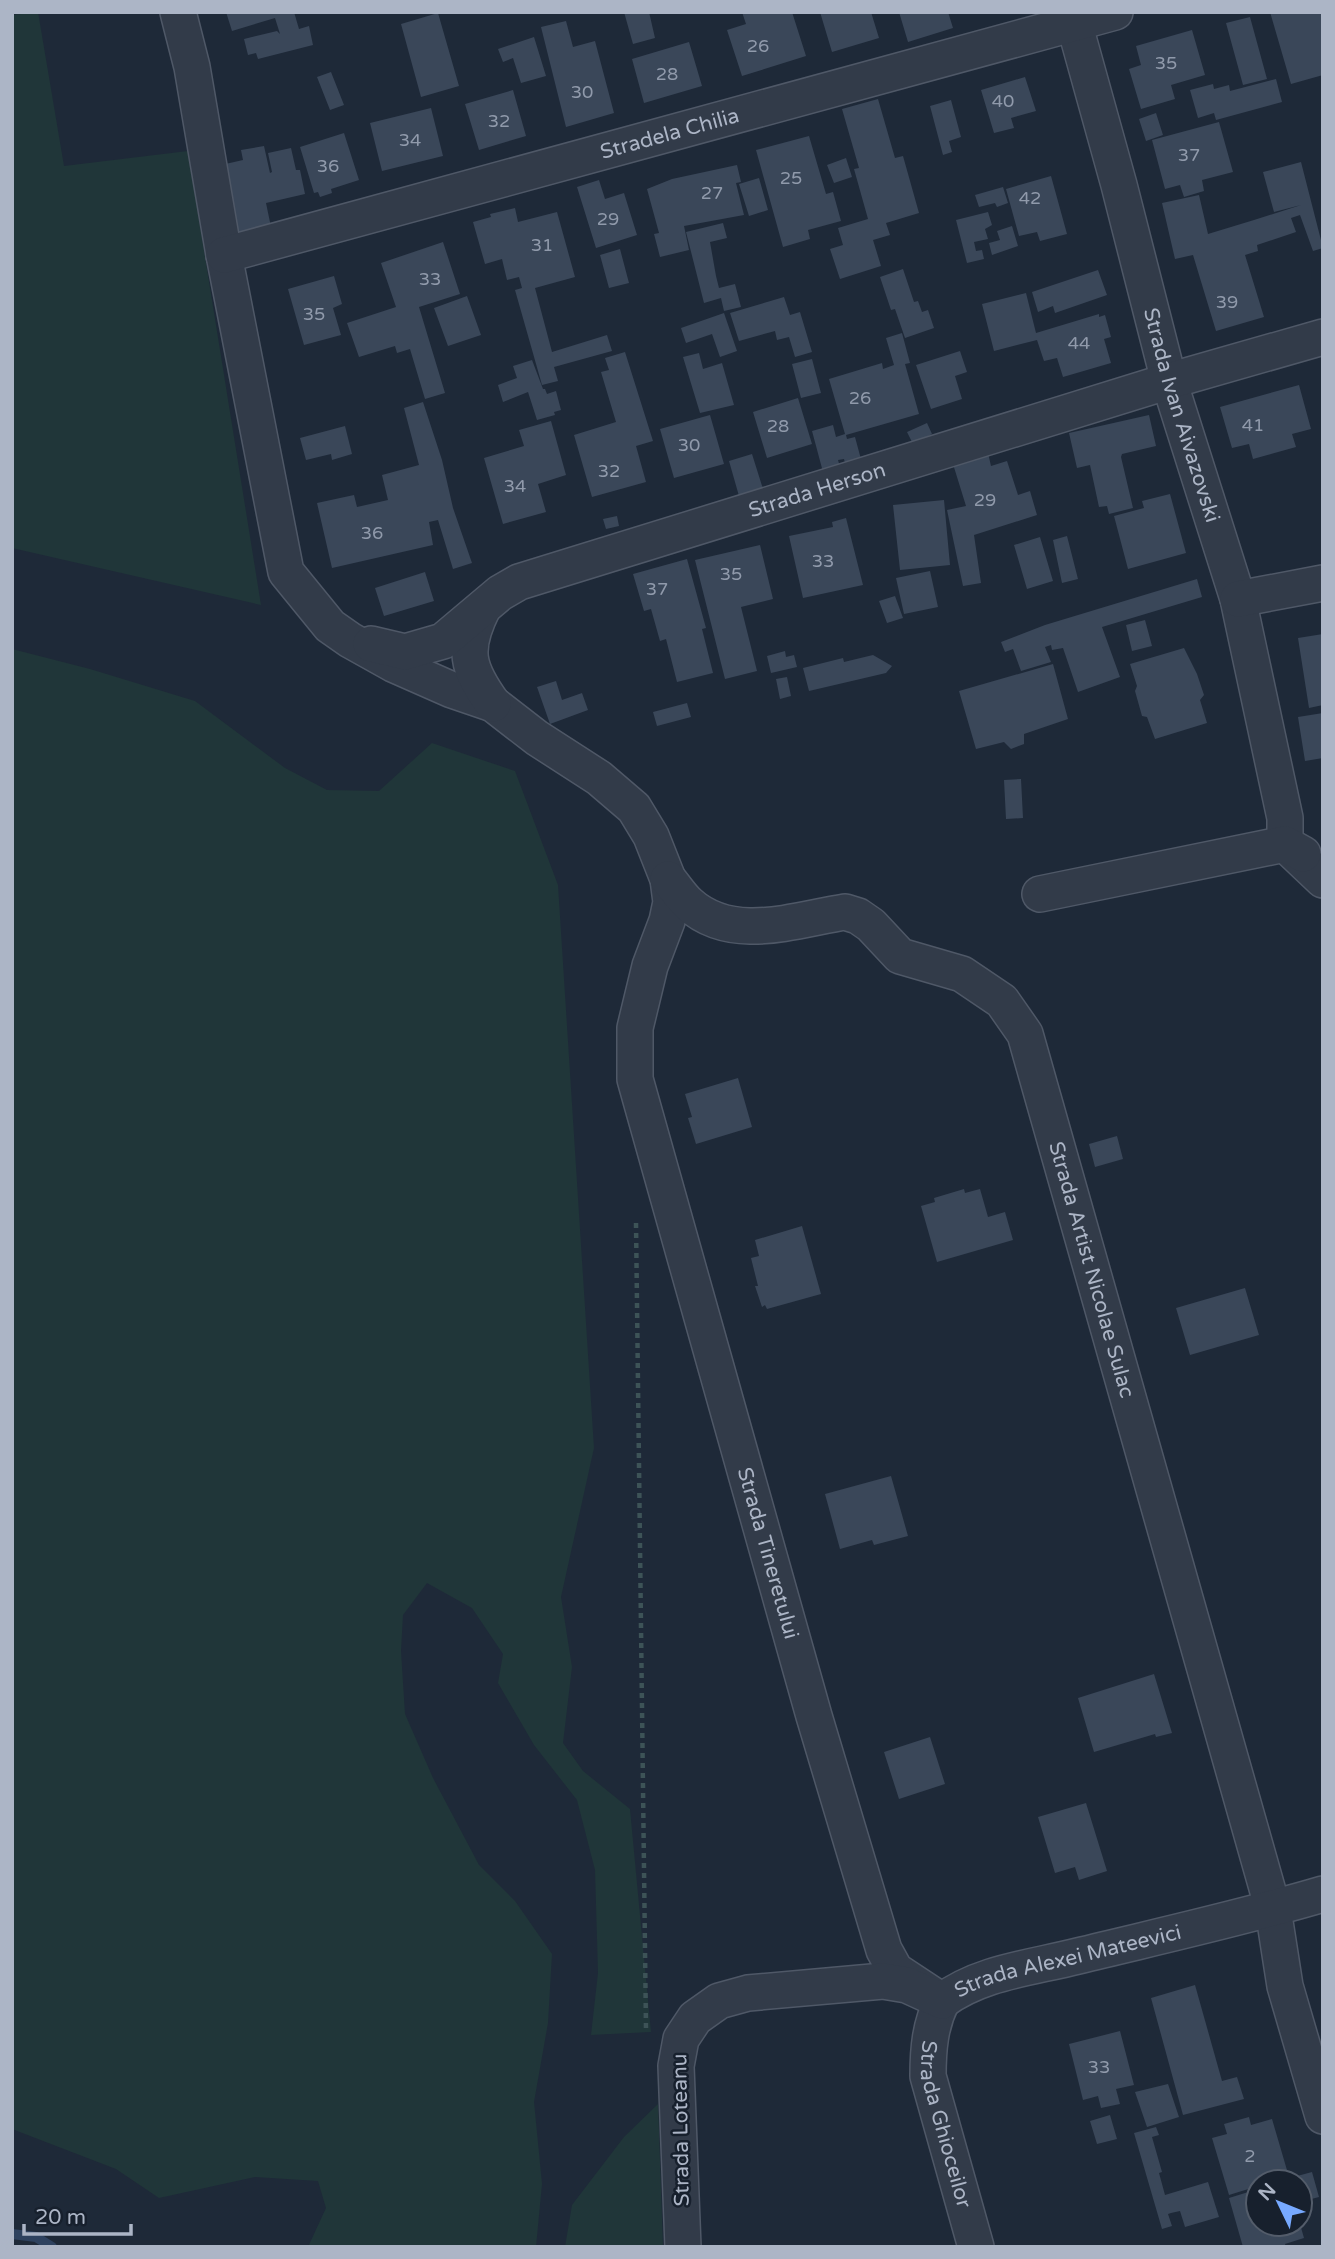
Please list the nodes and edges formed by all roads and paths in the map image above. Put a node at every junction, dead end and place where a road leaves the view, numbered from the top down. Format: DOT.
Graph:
graph roads {
  1 [pos="178,12"];
  2 [pos="1115,12"];
  3 [pos="1073,18"];
  4 [pos="224,255"];
  5 [pos="1323,337"];
  6 [pos="1169,381"];
  7 [pos="1323,583"];
  8 [pos="1238,598"];
  9 [pos="483,608"];
  10 [pos="330,626"];
  11 [pos="493,704"];
  12 [pos="1285,831"];
  13 [pos="1323,862"];
  14 [pos="668,880"];
  15 [pos="1323,880"];
  16 [pos="1040,894"];
  17 [pos="636,1215"];
  18 [pos="1323,1894"];
  19 [pos="1273,1909"];
  20 [pos="942,2001"];
  21 [pos="695,2018"];
  22 [pos="646,2034"];
  23 [pos="1323,2116"];
  24 [pos="683,2247"];
  25 [pos="976,2247"];
  1 -- 4 [label="street"];
  2 -- 3 [label="street, Stradela Chilia"];
  3 -- 4 [label="street, Stradela Chilia"];
  3 -- 6 [label="street, Strada Ivan Aivazovski"];
  4 -- 10 [label="street"];
  5 -- 6 [label="street, Strada Herson"];
  6 -- 8 [label="street, Strada Ivan Aivazovski"];
  6 -- 9 [label="street, Strada Herson"];
  7 -- 8 [label="street"];
  8 -- 12 [label="street, Strada Ivan Aivazovski"];
  9 -- 10 [label="street, Strada Herson"];
  9 -- 11 [label="street"];
  10 -- 11 [label="street"];
  11 -- 14 [label="street"];
  12 -- 13 [label="street"];
  12 -- 15 [label="street"];
  12 -- 16 [label="street"];
  14 -- 19 [label="street, Strada Artist Nicolae Sulac"];
  14 -- 20 [label="street, Strada Tineretului"];
  17 -- 22 [label="path"];
  18 -- 19 [label="street, Strada Alexei Mateevici"];
  19 -- 20 [label="street, Strada Alexei Mateevici"];
  19 -- 23 [label="street, Strada Artist Nicolae Sulac"];
  20 -- 21 [label="street, Strada Alexei Mateevici"];
  20 -- 25 [label="street, Strada Ghioceilor"];
  21 -- 24 [label="street, Strada Loteanu"];
}
